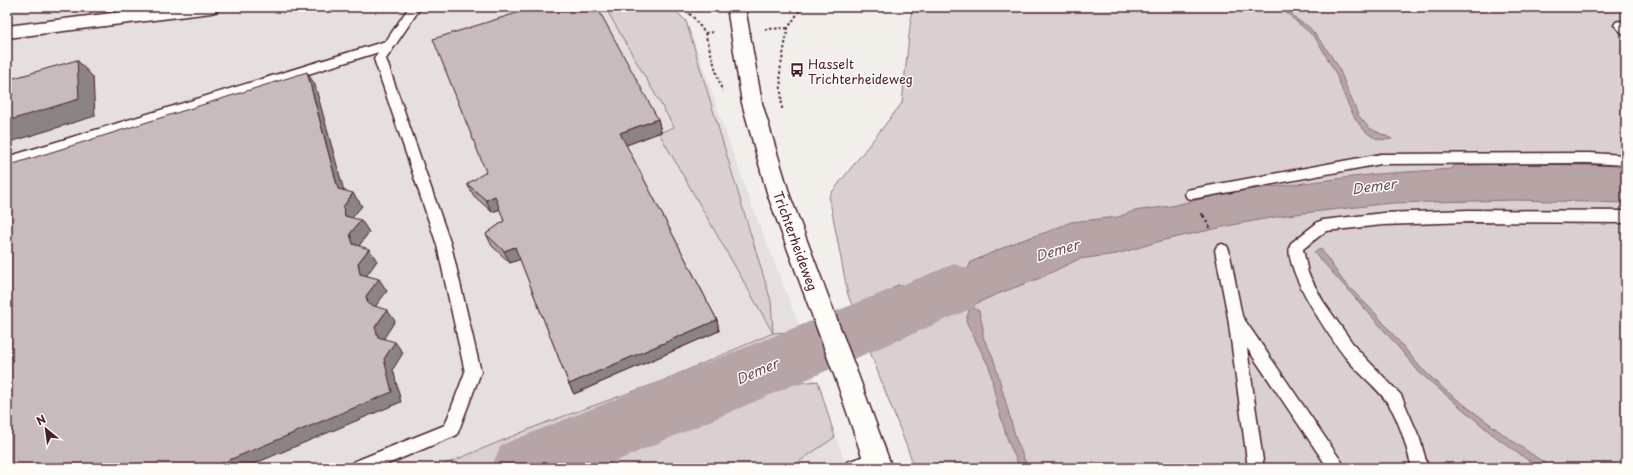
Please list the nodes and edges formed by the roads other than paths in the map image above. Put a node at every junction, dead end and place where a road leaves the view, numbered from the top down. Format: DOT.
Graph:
graph roads {
  1 [pos="211,7"];
  2 [pos="415,7"];
  3 [pos="736,7"];
  4 [pos="7,32"];
  5 [pos="390,44"];
  6 [pos="1626,160"];
  7 [pos="7,162"];
  8 [pos="1192,194"];
  9 [pos="1626,217"];
  10 [pos="1222,250"];
  11 [pos="1235,318"];
  12 [pos="869,465"];
  13 [pos="359,468"];
  14 [pos="1256,468"];
  15 [pos="1338,468"];
  16 [pos="1420,468"];
  1 -- 4 [label="street"];
  2 -- 5 [label="lane"];
  3 -- 12 [label="street, Trichterheideweg"];
  5 -- 7 [label="lane"];
  5 -- 13 [label="lane"];
  6 -- 8 [label="lane"];
  9 -- 16 [label="lane"];
  10 -- 11 [label="lane"];
  11 -- 14 [label="lane"];
  11 -- 15 [label="lane"];
}
